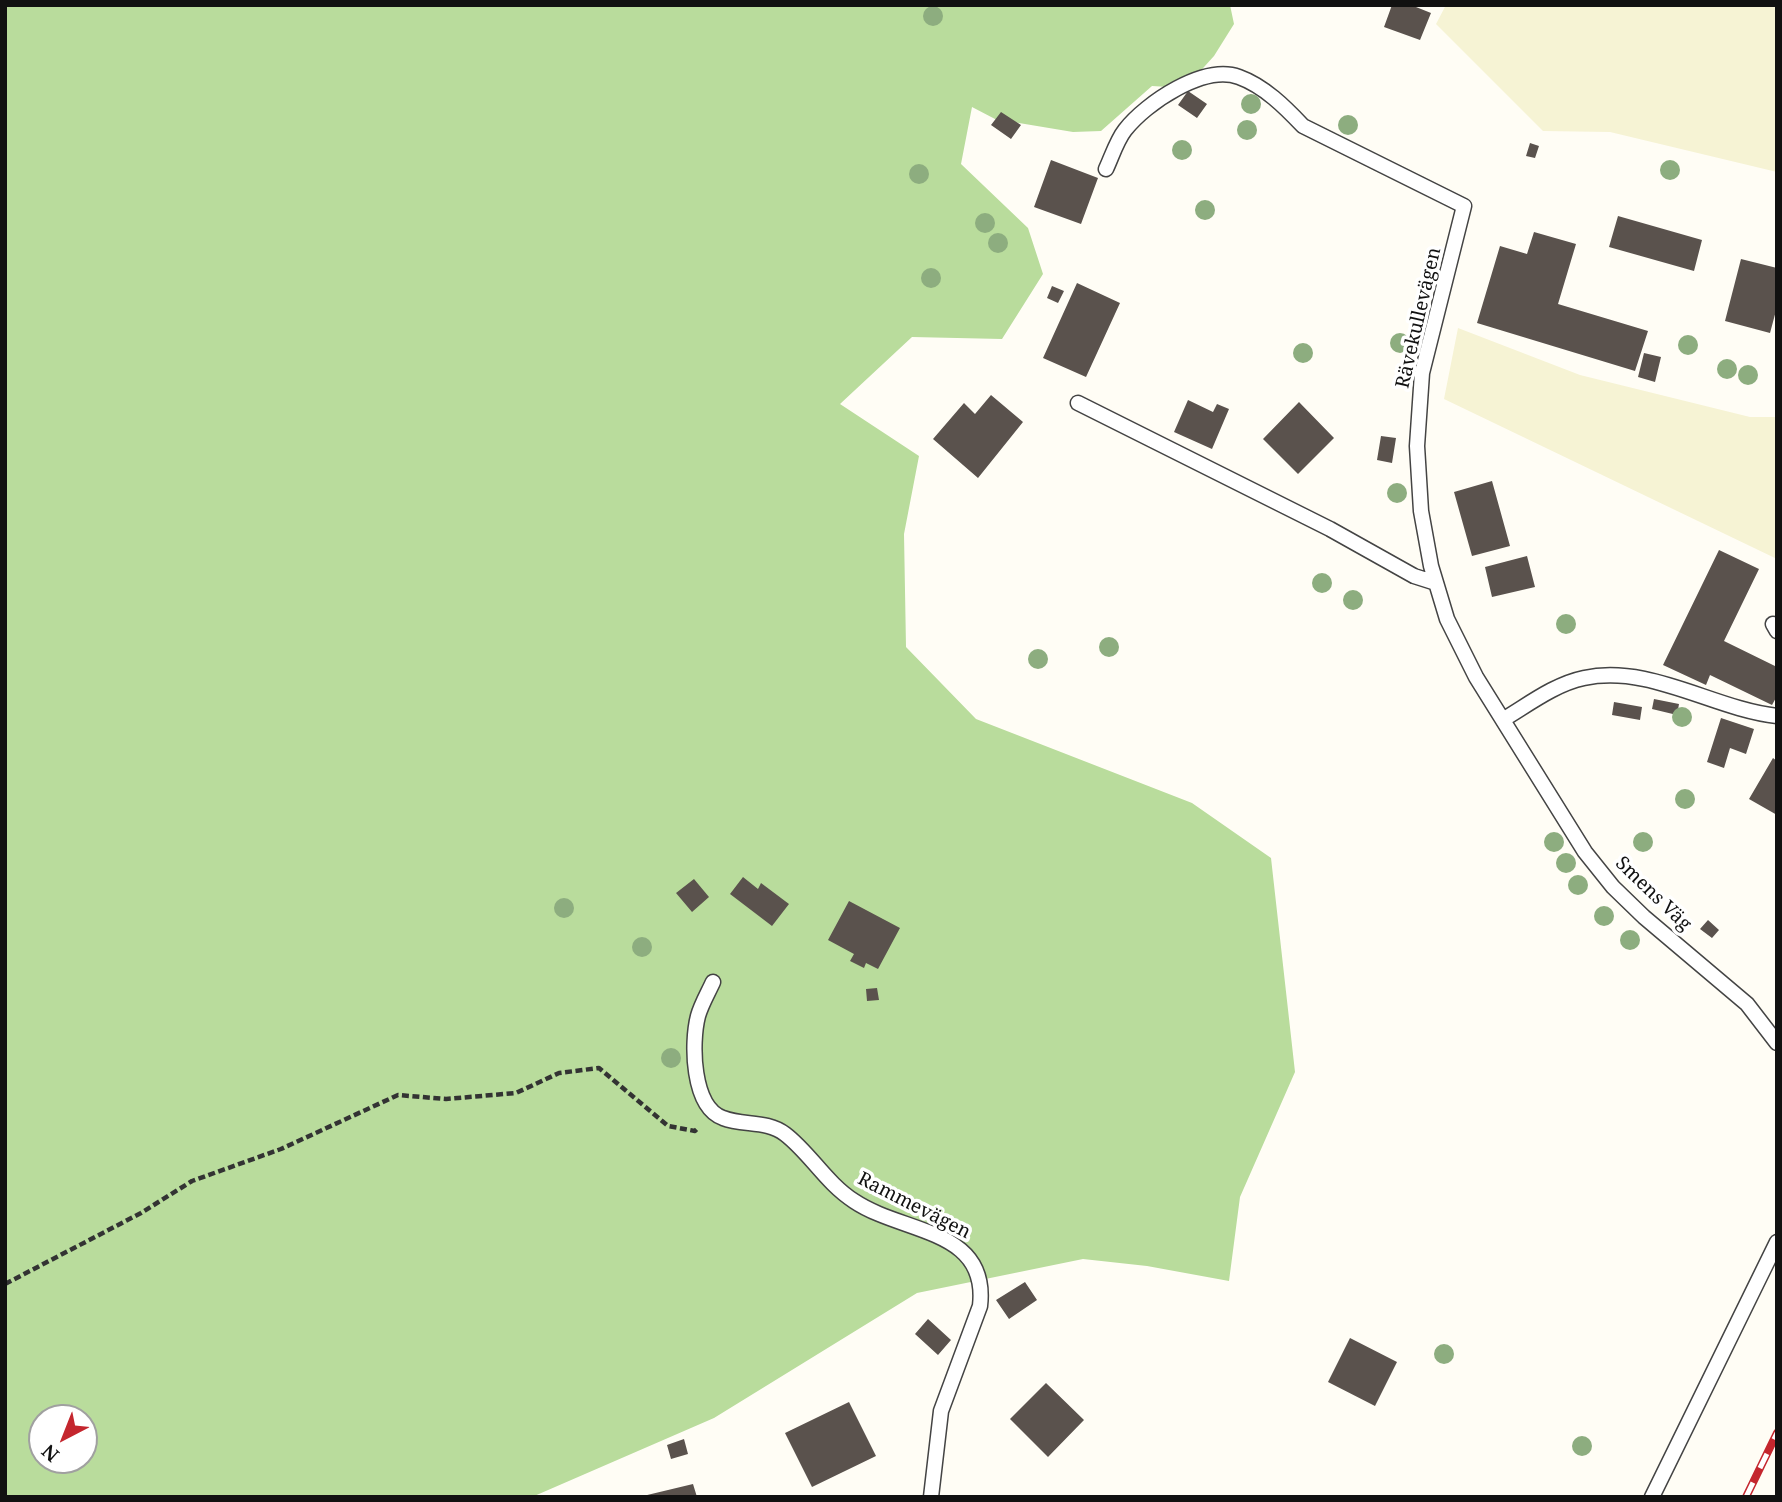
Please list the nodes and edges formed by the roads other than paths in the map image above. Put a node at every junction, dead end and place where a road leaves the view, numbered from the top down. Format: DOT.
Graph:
graph roads {
  1 [pos="1106,169"];
  2 [pos="1078,403"];
  3 [pos="1436,583"];
  4 [pos="1777,716"];
  5 [pos="1504,719"];
  6 [pos="713,982"];
  7 [pos="1777,1043"];
  8 [pos="1777,1242"];
  9 [pos="931,1497"];
  10 [pos="1652,1497"];
  1 -- 3 [label="lane, Rävekullevägen"];
  2 -- 3 [label="lane"];
  3 -- 5 [label="lane, Rävekullevägen"];
  4 -- 5 [label="lane"];
  5 -- 7 [label="lane, Smens Väg"];
  6 -- 9 [label="lane, Rammevägen"];
  8 -- 10 [label="lane"];
}
